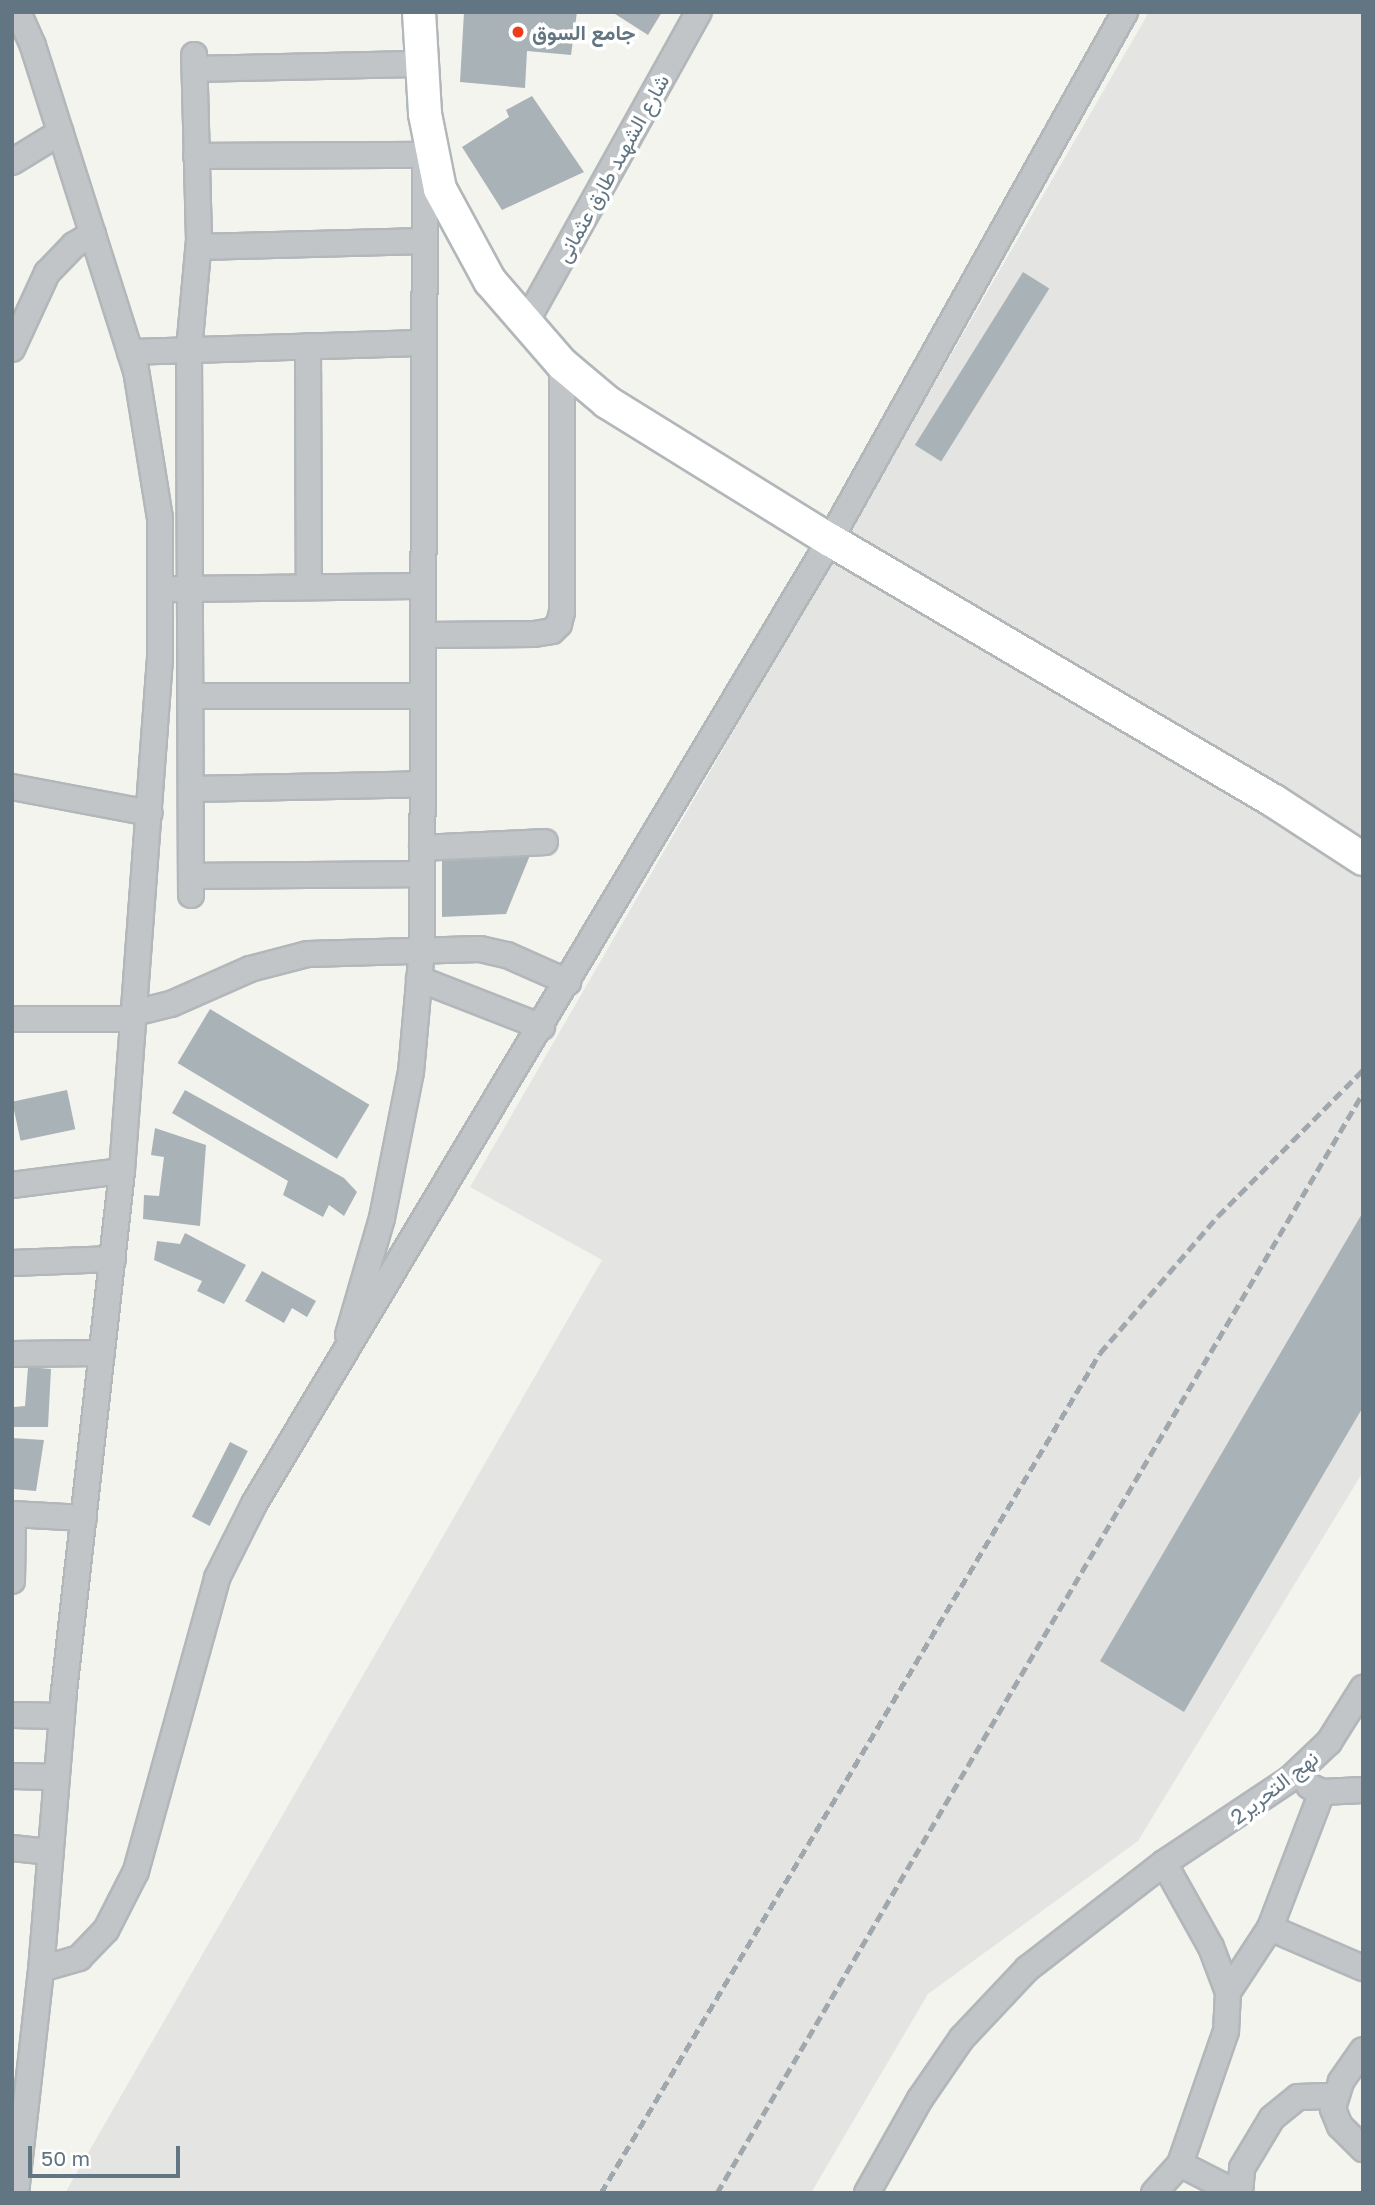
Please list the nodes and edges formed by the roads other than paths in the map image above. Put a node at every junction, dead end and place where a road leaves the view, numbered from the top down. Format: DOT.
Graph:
graph roads {
  1 [pos="18,12"];
  2 [pos="42,12"];
  3 [pos="419,12"];
  4 [pos="699,12"];
  5 [pos="1125,12"];
  6 [pos="33,46"];
  7 [pos="423,64"];
  8 [pos="425,114"];
  9 [pos="61,132"];
  10 [pos="425,155"];
  11 [pos="196,156"];
  12 [pos="12,162"];
  13 [pos="93,234"];
  14 [pos="425,241"];
  15 [pos="199,247"];
  16 [pos="525,324"];
  17 [pos="424,343"];
  18 [pos="308,346"];
  19 [pos="12,349"];
  20 [pos="190,350"];
  21 [pos="130,352"];
  22 [pos="562,364"];
  23 [pos="830,540"];
  24 [pos="423,586"];
  25 [pos="309,587"];
  26 [pos="160,589"];
  27 [pos="192,589"];
  28 [pos="423,635"];
  29 [pos="191,696"];
  30 [pos="423,696"];
  31 [pos="423,784"];
  32 [pos="12,787"];
  33 [pos="191,789"];
  34 [pos="150,813"];
  35 [pos="545,842"];
  36 [pos="422,848"];
  37 [pos="1363,859"];
  38 [pos="422,874"];
  39 [pos="422,949"];
  40 [pos="419,979"];
  41 [pos="568,982"];
  42 [pos="133,1016"];
  43 [pos="12,1019"];
  44 [pos="542,1027"];
  45 [pos="122,1171"];
  46 [pos="12,1185"];
  47 [pos="113,1259"];
  48 [pos="12,1263"];
  49 [pos="102,1353"];
  50 [pos="12,1354"];
  51 [pos="337,1373"];
  52 [pos="13,1514"];
  53 [pos="84,1518"];
  54 [pos="12,1581"];
  55 [pos="1363,1688"];
  56 [pos="12,1716"];
  57 [pos="62,1716"];
  58 [pos="12,1776"];
  59 [pos="57,1777"];
  60 [pos="1290,1779"];
  61 [pos="1363,1790"];
  62 [pos="1322,1792"];
  63 [pos="12,1848"];
  64 [pos="51,1852"];
  65 [pos="1164,1863"];
  66 [pos="1270,1928"];
  67 [pos="1363,1968"];
  68 [pos="41,1969"];
  69 [pos="1228,1992"];
  70 [pos="1363,2050"];
  71 [pos="1335,2096"];
  72 [pos="18,2136"];
  73 [pos="1363,2149"];
  74 [pos="1180,2164"];
  75 [pos="16,2193"];
  76 [pos="867,2193"];
  77 [pos="1154,2193"];
  78 [pos="1238,2193"];
  1 -- 6 [label="street"];
  2 -- 6 [label="street"];
  3 -- 7 [label="main road"];
  4 -- 16 [label="street, شارع الشهىد طارق عثمانى"];
  5 -- 23 [label="street"];
  6 -- 9 [label="street"];
  7 -- 8 [label="main road"];
  7 -- 11 [label="street"];
  8 -- 10 [label="street"];
  8 -- 16 [label="main road"];
  9 -- 12 [label="street"];
  9 -- 13 [label="street"];
  10 -- 11 [label="street"];
  10 -- 14 [label="street"];
  11 -- 15 [label="street"];
  13 -- 19 [label="street"];
  13 -- 21 [label="street"];
  14 -- 15 [label="street"];
  14 -- 17 [label="street"];
  15 -- 20 [label="street"];
  16 -- 22 [label="main road"];
  17 -- 18 [label="street"];
  17 -- 24 [label="street"];
  18 -- 20 [label="street"];
  18 -- 25 [label="street"];
  20 -- 21 [label="street"];
  20 -- 27 [label="street"];
  21 -- 26 [label="street"];
  22 -- 23 [label="main road"];
  22 -- 28 [label="street"];
  23 -- 37 [label="main road"];
  23 -- 41 [label="street"];
  24 -- 25 [label="street"];
  24 -- 28 [label="street"];
  25 -- 27 [label="street"];
  26 -- 27 [label="street"];
  26 -- 34 [label="street"];
  27 -- 29 [label="street"];
  28 -- 30 [label="street"];
  29 -- 30 [label="street"];
  29 -- 33 [label="street"];
  30 -- 31 [label="street"];
  31 -- 33 [label="street"];
  31 -- 36 [label="street"];
  32 -- 34 [label="street"];
  33 -- 38 [label="street"];
  34 -- 42 [label="street"];
  35 -- 36 [label="street"];
  36 -- 38 [label="street"];
  38 -- 39 [label="street"];
  39 -- 40 [label="street"];
  39 -- 41 [label="street"];
  39 -- 42 [label="street"];
  40 -- 44 [label="street"];
  40 -- 51 [label="street"];
  41 -- 44 [label="street"];
  42 -- 43 [label="street"];
  42 -- 45 [label="street"];
  44 -- 51 [label="street"];
  45 -- 46 [label="street"];
  45 -- 47 [label="street"];
  47 -- 48 [label="street"];
  47 -- 49 [label="street"];
  49 -- 50 [label="street"];
  49 -- 53 [label="street"];
  51 -- 68 [label="street"];
  52 -- 53 [label="street"];
  52 -- 54 [label="street"];
  53 -- 57 [label="street"];
  55 -- 60 [label="street, نهج التحرير2"];
  56 -- 57 [label="street"];
  57 -- 59 [label="street"];
  58 -- 59 [label="street"];
  59 -- 64 [label="street"];
  60 -- 62 [label="street"];
  60 -- 65 [label="street, نهج التحرير2"];
  61 -- 62 [label="street"];
  62 -- 66 [label="street"];
  63 -- 64 [label="street"];
  64 -- 68 [label="street"];
  65 -- 69 [label="street"];
  65 -- 76 [label="street, نهج التحرير2"];
  66 -- 67 [label="street"];
  66 -- 69 [label="street"];
  68 -- 72 [label="street"];
  69 -- 74 [label="street"];
  70 -- 71 [label="street"];
  71 -- 73 [label="street"];
  71 -- 78 [label="street"];
  72 -- 75 [label="street"];
  74 -- 77 [label="street"];
  74 -- 78 [label="street"];
}
